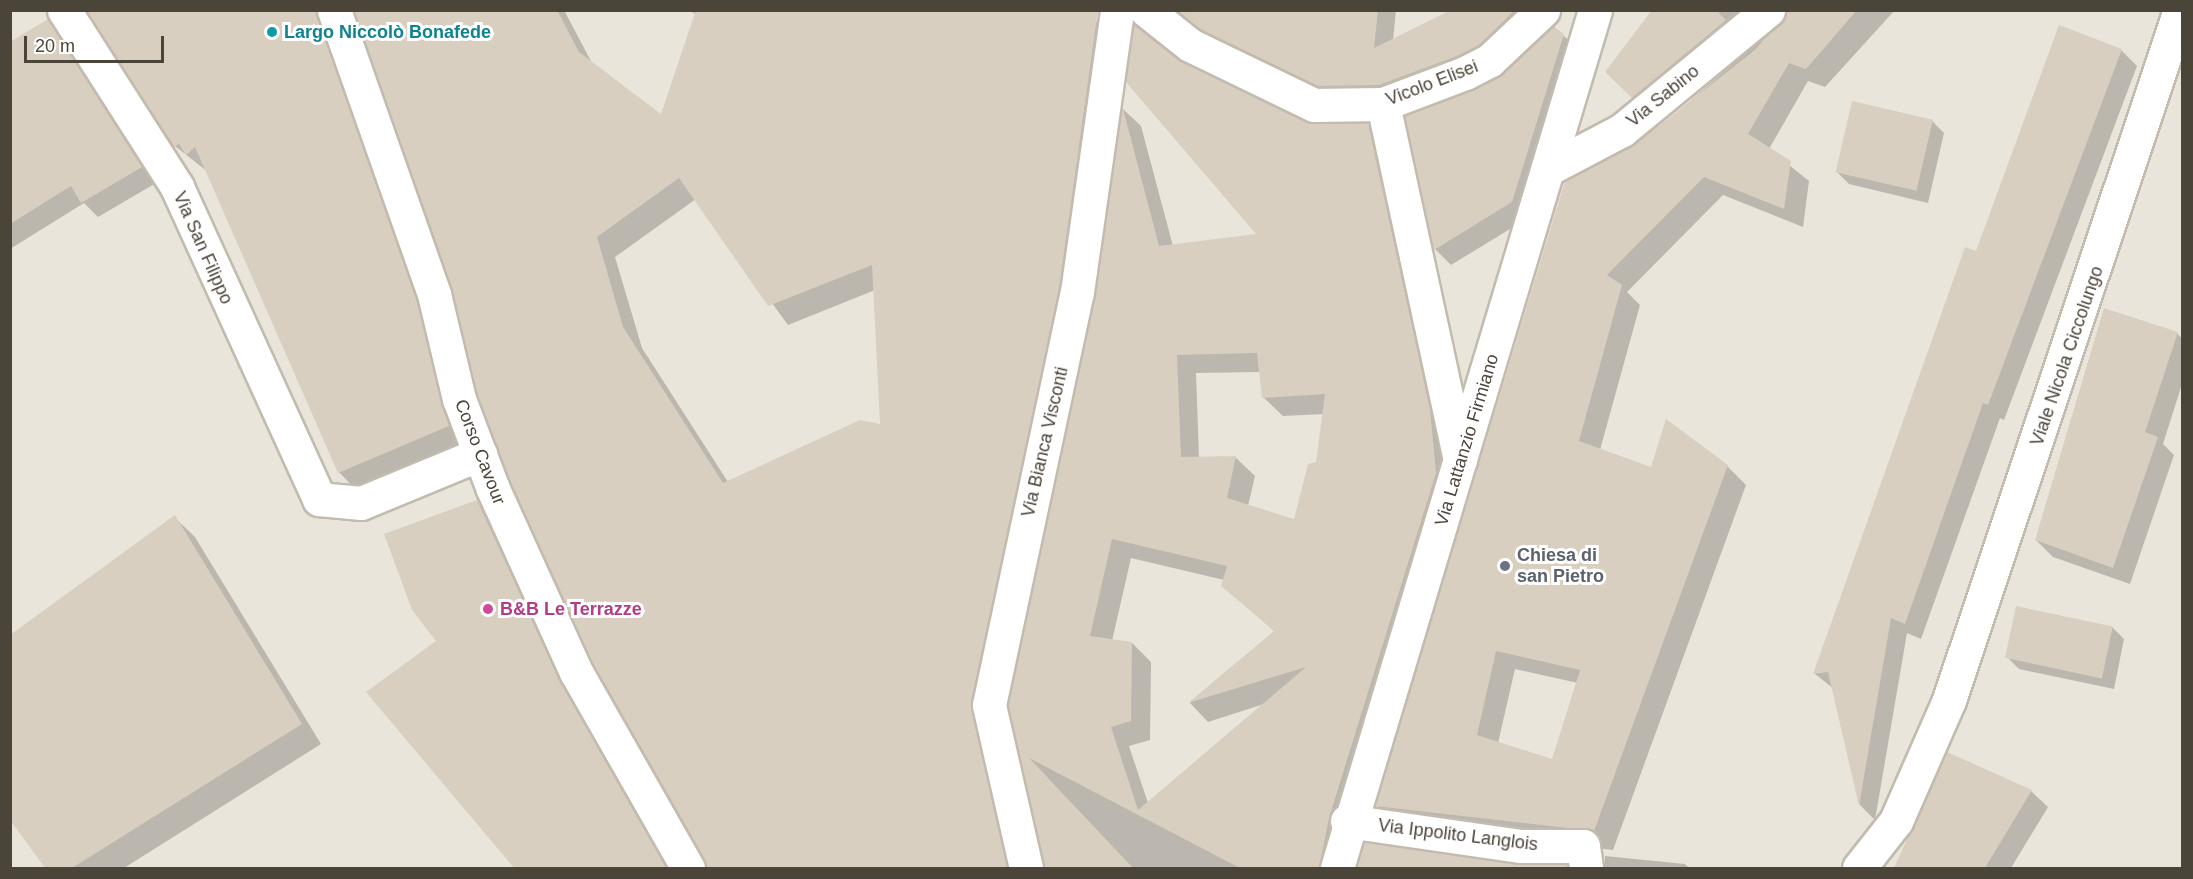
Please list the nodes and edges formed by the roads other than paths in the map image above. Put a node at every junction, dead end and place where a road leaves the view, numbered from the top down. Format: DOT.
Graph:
graph roads {
  1 [pos="64,10"];
  2 [pos="334,10"];
  3 [pos="1117,10"];
  4 [pos="1146,10"];
  5 [pos="1543,10"];
  6 [pos="1595,10"];
  7 [pos="1768,10"];
  8 [pos="2180,10"];
  9 [pos="1383,104"];
  10 [pos="1550,168"];
  11 [pos="480,454"];
  12 [pos="1461,464"];
  13 [pos="1347,821"];
  14 [pos="688,868"];
  15 [pos="1026,868"];
  16 [pos="1337,868"];
  17 [pos="1586,868"];
  18 [pos="1859,868"];
  1 -- 11 [label="street, Via San Filippo"];
  2 -- 11 [label="street, Corso Cavour"];
  3 -- 15 [label="street, Via Bianca Visconti"];
  4 -- 9 [label="street, Vicolo Elisei"];
  5 -- 9 [label="street, Vicolo Elisei"];
  6 -- 10 [label="street, Via Lattanzio Firmiano"];
  7 -- 10 [label="street, Via Sabino"];
  8 -- 18 [label="street, Viale Nicola Ciccolungo"];
  9 -- 12 [label="street"];
  10 -- 12 [label="street, Via Lattanzio Firmiano"];
  11 -- 14 [label="street, Corso Cavour"];
  12 -- 13 [label="street, Via Lattanzio Firmiano"];
  13 -- 16 [label="street, Via Lattanzio Firmiano"];
  13 -- 17 [label="street, Via Ippolito Langlois"];
}
